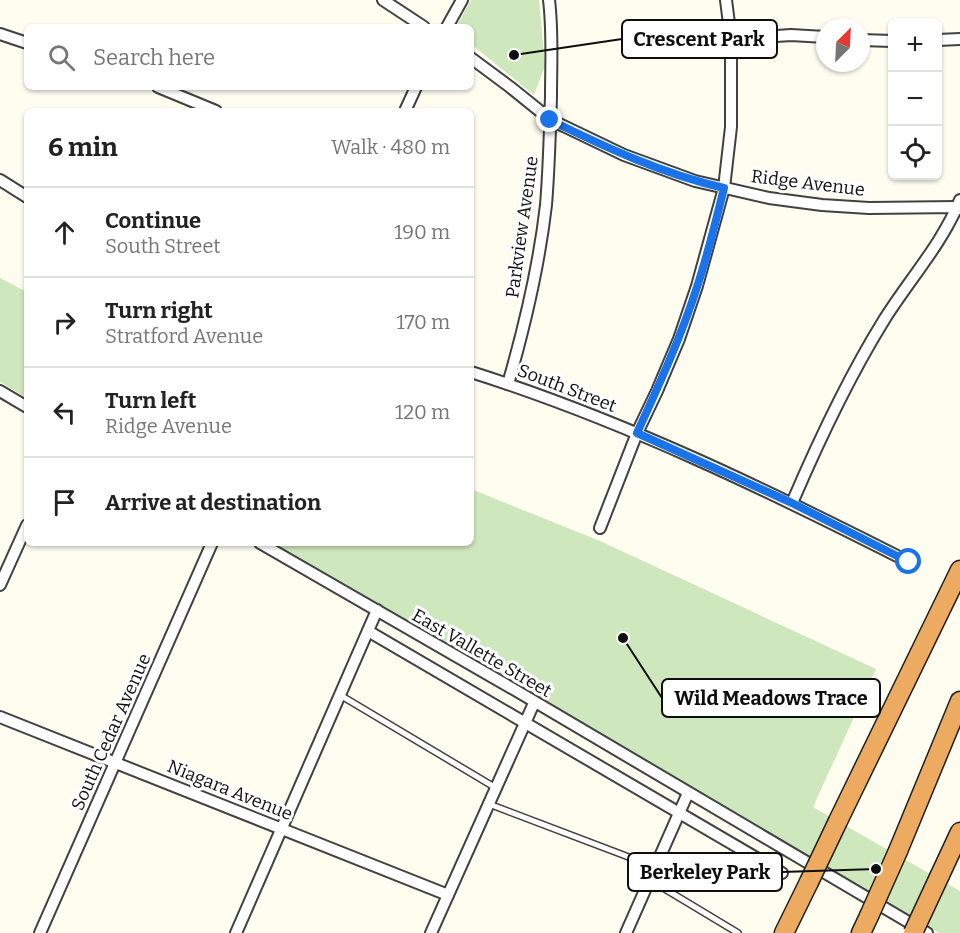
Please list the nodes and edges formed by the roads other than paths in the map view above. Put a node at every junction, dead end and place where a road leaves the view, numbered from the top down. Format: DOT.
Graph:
graph roads {
  1 [pos="383,0"];
  2 [pos="462,0"];
  3 [pos="549,0"];
  4 [pos="726,0"];
  5 [pos="419,24"];
  6 [pos="449,24"];
  7 [pos="0,34"];
  8 [pos="816,36"];
  9 [pos="731,39"];
  10 [pos="960,39"];
  11 [pos="870,40"];
  12 [pos="942,40"];
  13 [pos="888,41"];
  14 [pos="24,42"];
  15 [pos="474,60"];
  16 [pos="165,90"];
  17 [pos="415,90"];
  18 [pos="209,108"];
  19 [pos="406,108"];
  20 [pos="550,120"];
  21 [pos="0,180"];
  22 [pos="724,188"];
  23 [pos="24,194"];
  24 [pos="959,206"];
  25 [pos="474,373"];
  26 [pos="508,384"];
  27 [pos="0,391"];
  28 [pos="24,405"];
  29 [pos="637,433"];
  30 [pos="792,503"];
  31 [pos="600,528"];
  32 [pos="24,532"];
  33 [pos="211,546"];
  34 [pos="265,546"];
  35 [pos="909,562"];
  36 [pos="960,570"];
  37 [pos="0,585"];
  38 [pos="377,610"];
  39 [pos="368,631"];
  40 [pos="340,694"];
  41 [pos="960,701"];
  42 [pos="534,703"];
  43 [pos="0,717"];
  44 [pos="525,723"];
  45 [pos="116,763"];
  46 [pos="496,788"];
  47 [pos="688,793"];
  48 [pos="489,804"];
  49 [pos="679,812"];
  50 [pos="282,829"];
  51 [pos="960,832"];
  52 [pos="655,867"];
  53 [pos="782,873"];
  54 [pos="649,880"];
  55 [pos="448,895"];
  56 [pos="865,927"];
  57 [pos="40,933"];
  58 [pos="236,933"];
  59 [pos="431,933"];
  60 [pos="626,933"];
  61 [pos="738,933"];
  62 [pos="784,933"];
  63 [pos="913,933"];
  64 [pos="927,933"];
  1 -- 5 [label="street"];
  2 -- 6 [label="street"];
  3 -- 20 [label="street, Parkview Avenue"];
  4 -- 9 [label="street"];
  7 -- 14 [label="street"];
  8 -- 9 [label="street"];
  9 -- 22 [label="street"];
  10 -- 12 [label="street"];
  11 -- 13 [label="street"];
  15 -- 20 [label="street, Ridge Avenue"];
  16 -- 18 [label="street"];
  17 -- 19 [label="street"];
  20 -- 22 [label="street, Ridge Avenue"];
  20 -- 26 [label="street, Parkview Avenue"];
  21 -- 23 [label="street"];
  22 -- 24 [label="street, Ridge Avenue"];
  22 -- 29 [label="street"];
  24 -- 30 [label="street"];
  25 -- 26 [label="street, South Street"];
  26 -- 29 [label="street, South Street"];
  27 -- 28 [label="street"];
  29 -- 30 [label="street, South Street"];
  29 -- 31 [label="street"];
  30 -- 35 [label="street, South Street"];
  32 -- 37 [label="street"];
  33 -- 45 [label="street, South Cedar Avenue"];
  34 -- 38 [label="street, East Vallette Street"];
  36 -- 62 [label="highway, bridge"];
  38 -- 39 [label="street"];
  38 -- 42 [label="street, East Vallette Street"];
  39 -- 40 [label="street"];
  39 -- 44 [label="street"];
  40 -- 46 [label="lane"];
  40 -- 50 [label="street"];
  41 -- 56 [label="highway, bridge"];
  42 -- 44 [label="street"];
  42 -- 47 [label="street, East Vallette Street"];
  43 -- 45 [label="street, Niagara Avenue"];
  44 -- 46 [label="street"];
  44 -- 49 [label="street"];
  45 -- 50 [label="street, Niagara Avenue"];
  45 -- 57 [label="street, South Cedar Avenue"];
  46 -- 48 [label="street"];
  47 -- 49 [label="street"];
  47 -- 64 [label="street, East Vallette Street"];
  48 -- 52 [label="lane"];
  48 -- 55 [label="street"];
  49 -- 52 [label="street"];
  49 -- 53 [label="street"];
  50 -- 55 [label="street, Niagara Avenue"];
  50 -- 58 [label="street"];
  51 -- 63 [label="highway, bridge"];
  52 -- 54 [label="street"];
  54 -- 60 [label="street"];
  54 -- 61 [label="lane"];
  55 -- 59 [label="street"];
}
